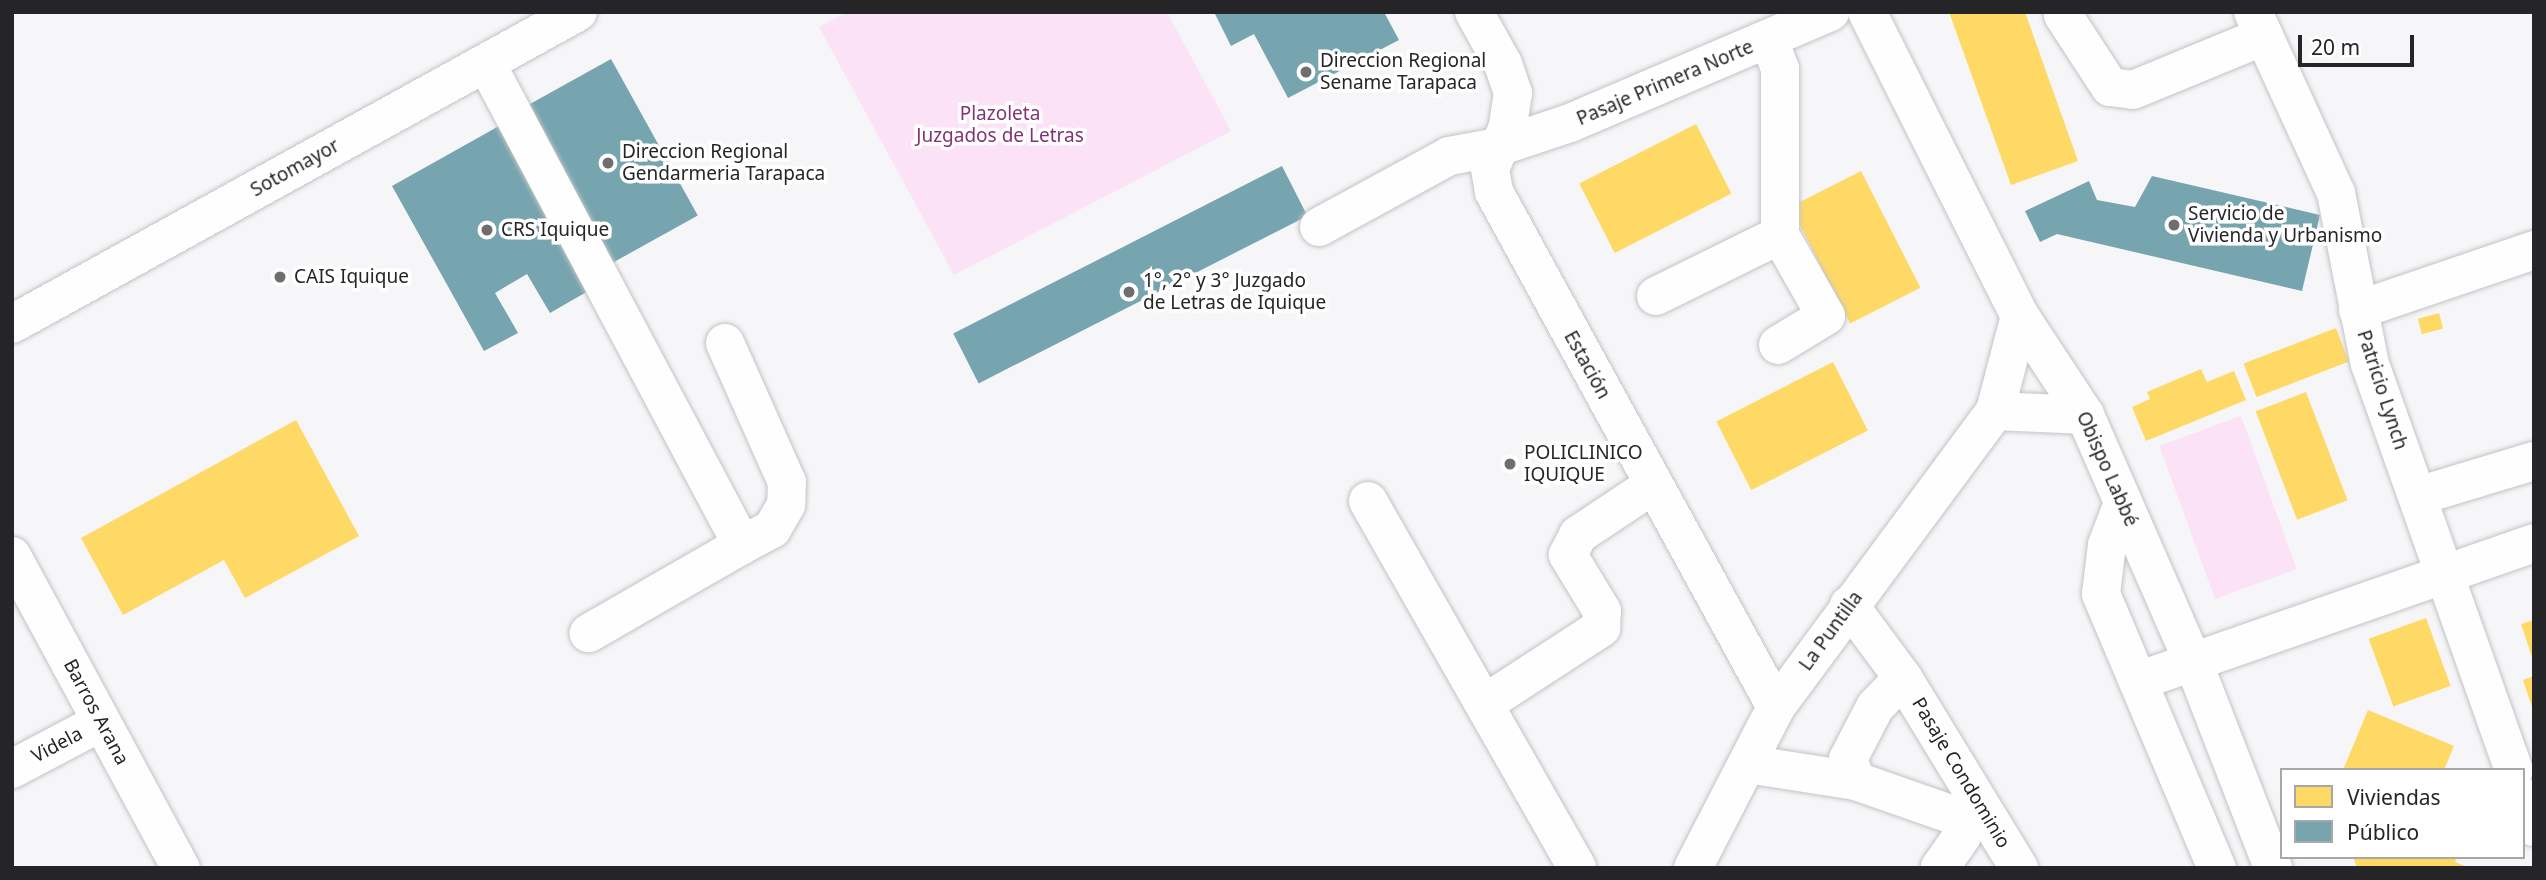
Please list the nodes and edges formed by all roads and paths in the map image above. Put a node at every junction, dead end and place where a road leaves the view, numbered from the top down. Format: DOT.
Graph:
graph roads {
  1 [pos="578,12"];
  2 [pos="1474,12"];
  3 [pos="1830,12"];
  4 [pos="1867,12"];
  5 [pos="2063,15"];
  6 [pos="2258,24"];
  7 [pos="1769,40"];
  8 [pos="486,63"];
  9 [pos="1498,147"];
  10 [pos="1319,227"];
  11 [pos="1780,235"];
  12 [pos="2534,250"];
  13 [pos="1656,296"];
  14 [pos="2358,310"];
  15 [pos="2020,316"];
  16 [pos="12,324"];
  17 [pos="725,343"];
  18 [pos="1778,345"];
  19 [pos="1995,411"];
  20 [pos="2085,415"];
  21 [pos="2534,461"];
  22 [pos="1653,485"];
  23 [pos="2418,496"];
  24 [pos="1368,501"];
  25 [pos="2123,503"];
  26 [pos="2534,543"];
  27 [pos="742,545"];
  28 [pos="12,556"];
  29 [pos="2447,576"];
  30 [pos="1849,605"];
  31 [pos="589,633"];
  32 [pos="2193,664"];
  33 [pos="1903,678"];
  34 [pos="2138,681"];
  35 [pos="1484,704"];
  36 [pos="1776,707"];
  37 [pos="102,722"];
  38 [pos="1747,764"];
  39 [pos="2513,768"];
  40 [pos="12,769"];
  41 [pos="1856,781"];
  42 [pos="2525,802"];
  43 [pos="2534,827"];
  44 [pos="181,868"];
  45 [pos="1577,868"];
  46 [pos="1693,868"];
  47 [pos="1940,868"];
  48 [pos="2019,868"];
  49 [pos="2217,868"];
  50 [pos="2273,868"];
  1 -- 8 [label="street, Sotomayor"];
  2 -- 9 [label="street, Estación"];
  3 -- 7 [label="street, Pasaje Primera Norte"];
  4 -- 15 [label="street, Obispo Labbé"];
  5 -- 6 [label="street"];
  6 -- 14 [label="street, Patricio Lynch"];
  7 -- 9 [label="street, Pasaje Primera Norte"];
  7 -- 11 [label="street"];
  8 -- 16 [label="street, Sotomayor"];
  8 -- 27 [label="street"];
  9 -- 10 [label="street, Pasaje Primera Norte"];
  9 -- 22 [label="street, Estación"];
  11 -- 13 [label="street"];
  11 -- 18 [label="street"];
  12 -- 14 [label="street"];
  14 -- 23 [label="street, Patricio Lynch"];
  15 -- 19 [label="street, La Puntilla"];
  15 -- 20 [label="street, Obispo Labbé"];
  17 -- 27 [label="street"];
  19 -- 20 [label="street"];
  19 -- 30 [label="street, La Puntilla"];
  20 -- 25 [label="street, Obispo Labbé"];
  21 -- 23 [label="street"];
  22 -- 35 [label="street"];
  22 -- 36 [label="street, Estación"];
  23 -- 29 [label="street, Patricio Lynch"];
  24 -- 35 [label="street"];
  25 -- 32 [label="street, Obispo Labbé"];
  25 -- 34 [label="street"];
  26 -- 29 [label="street"];
  27 -- 31 [label="street"];
  28 -- 37 [label="street, Barros Arana"];
  29 -- 32 [label="street"];
  29 -- 39 [label="street, Patricio Lynch"];
  30 -- 33 [label="street, Pasaje Condominio"];
  30 -- 36 [label="street, La Puntilla"];
  32 -- 34 [label="street"];
  32 -- 50 [label="street, Obispo Labbé"];
  33 -- 41 [label="street, Pasaje Condominio"];
  33 -- 48 [label="street, Pasaje Condominio"];
  34 -- 49 [label="street"];
  35 -- 45 [label="street"];
  36 -- 38 [label="street, La Puntilla"];
  37 -- 40 [label="street, Videla"];
  37 -- 44 [label="street, Barros Arana"];
  38 -- 41 [label="street"];
  38 -- 46 [label="street, La Puntilla"];
  41 -- 47 [label="street, Pasaje Condominio"];
  42 -- 43 [label="street"];
}
